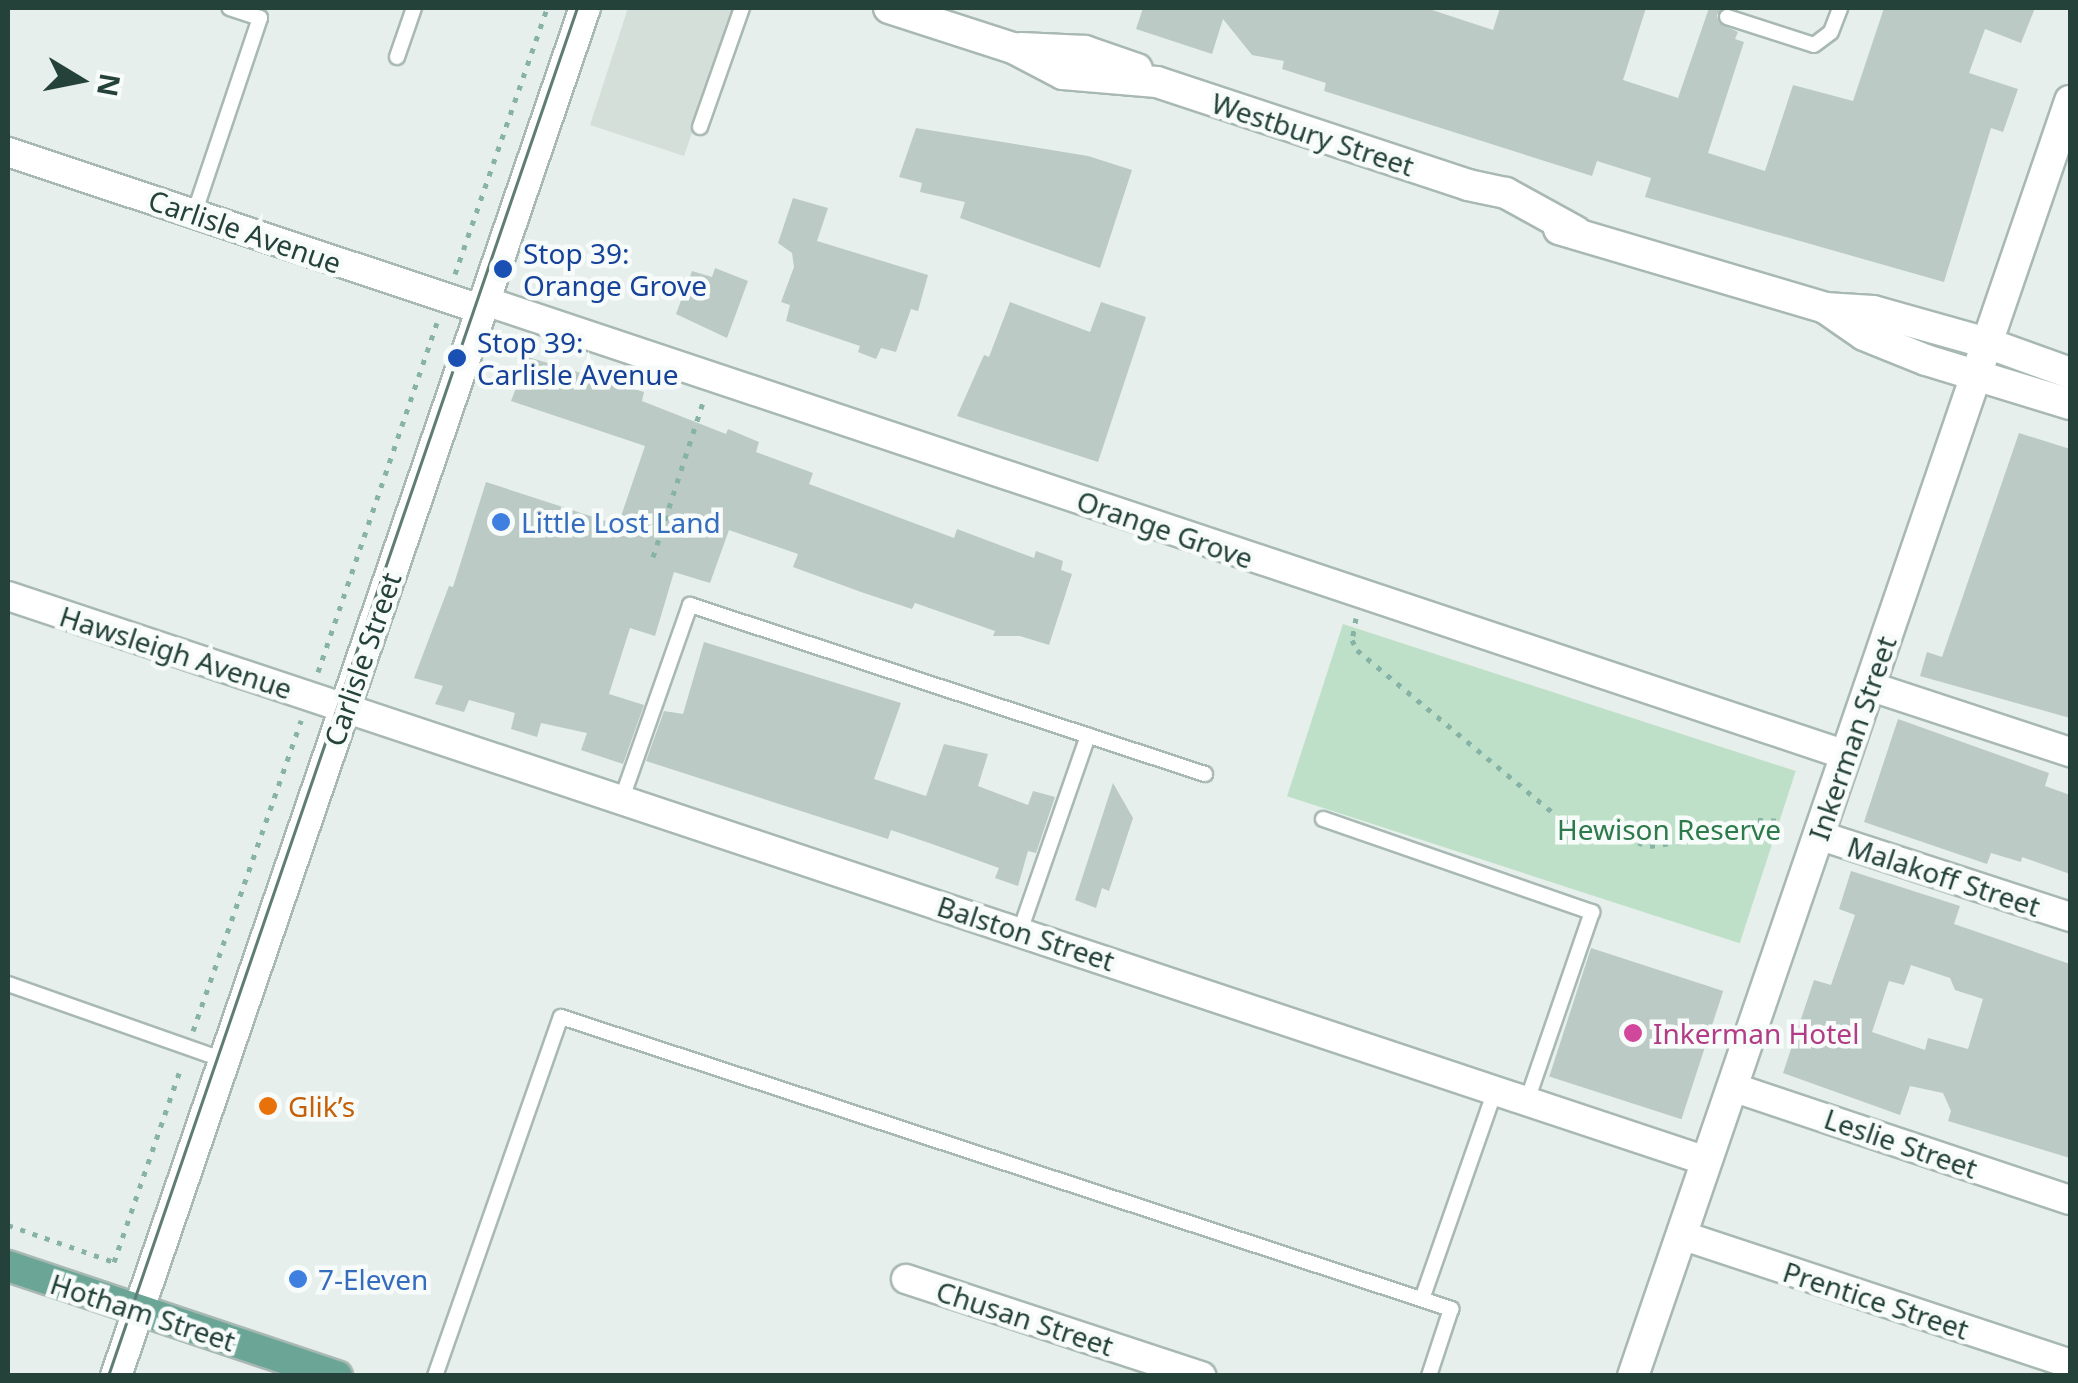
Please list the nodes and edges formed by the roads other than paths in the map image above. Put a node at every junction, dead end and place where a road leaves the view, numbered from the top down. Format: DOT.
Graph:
graph roads {
  1 [pos="230,8"];
  2 [pos="414,8"];
  3 [pos="585,8"];
  4 [pos="742,8"];
  5 [pos="890,8"];
  6 [pos="1840,8"];
  7 [pos="1727,17"];
  8 [pos="397,57"];
  9 [pos="2070,101"];
  10 [pos="700,127"];
  11 [pos="8,152"];
  12 [pos="194,214"];
  13 [pos="484,306"];
  14 [pos="1824,308"];
  15 [pos="1987,342"];
  16 [pos="2070,373"];
  17 [pos="1976,375"];
  18 [pos="2070,404"];
  19 [pos="8,596"];
  20 [pos="1870,686"];
  21 [pos="344,709"];
  22 [pos="1088,736"];
  23 [pos="2070,752"];
  24 [pos="1846,755"];
  25 [pos="1205,774"];
  26 [pos="621,802"];
  27 [pos="1323,819"];
  28 [pos="1818,835"];
  29 [pos="2070,918"];
  30 [pos="1020,931"];
  31 [pos="8,984"];
  32 [pos="224,1060"];
  33 [pos="1732,1086"];
  34 [pos="1494,1090"];
  35 [pos="1527,1101"];
  36 [pos="1706,1161"];
  37 [pos="2070,1200"];
  38 [pos="1681,1235"];
  39 [pos="8,1266"];
  40 [pos="906,1279"];
  41 [pos="1422,1300"];
  42 [pos="139,1311"];
  43 [pos="2070,1364"];
  44 [pos="116,1376"];
  45 [pos="337,1376"];
  46 [pos="435,1376"];
  47 [pos="1201,1376"];
  48 [pos="1429,1376"];
  49 [pos="1633,1376"];
  1 -- 12 [label="lane"];
  2 -- 8 [label="lane"];
  3 -- 13 [label="street, Carlisle Street"];
  4 -- 10 [label="lane"];
  5 -- 14 [label="street, Westbury Street"];
  6 -- 7 [label="lane"];
  9 -- 15 [label="street, Inkerman Street"];
  11 -- 12 [label="street, Carlisle Avenue"];
  12 -- 13 [label="street, Carlisle Avenue"];
  13 -- 21 [label="street, Carlisle Street"];
  13 -- 24 [label="street, Orange Grove"];
  14 -- 15 [label="street, Westbury Street"];
  14 -- 17 [label="street, Westbury Street"];
  15 -- 16 [label="street, Westbury Street"];
  15 -- 17 [label="street, Inkerman Street"];
  17 -- 18 [label="street, Westbury Street"];
  17 -- 20 [label="street, Inkerman Street"];
  19 -- 21 [label="street, Hawsleigh Avenue"];
  20 -- 23 [label="street"];
  20 -- 24 [label="street, Inkerman Street"];
  21 -- 26 [label="street, Balston Street"];
  21 -- 32 [label="street, Carlisle Street"];
  22 -- 25 [label="lane"];
  22 -- 26 [label="lane"];
  22 -- 30 [label="lane"];
  24 -- 28 [label="street, Inkerman Street"];
  26 -- 30 [label="street, Balston Street"];
  27 -- 35 [label="lane"];
  28 -- 29 [label="street, Malakoff Street"];
  28 -- 33 [label="street, Inkerman Street"];
  30 -- 34 [label="street, Balston Street"];
  31 -- 32 [label="lane"];
  32 -- 42 [label="street, Carlisle Street"];
  33 -- 36 [label="street, Inkerman Street"];
  33 -- 37 [label="street, Leslie Street"];
  34 -- 35 [label="street, Balston Street"];
  34 -- 41 [label="lane"];
  35 -- 36 [label="street, Balston Street"];
  36 -- 38 [label="street, Inkerman Street"];
  38 -- 43 [label="street, Prentice Street"];
  38 -- 49 [label="street, Inkerman Street"];
  39 -- 42 [label="main road, Hotham Street"];
  40 -- 47 [label="street, Chusan Street"];
  41 -- 46 [label="lane"];
  41 -- 48 [label="lane"];
  42 -- 44 [label="street, Carlisle Street"];
  42 -- 45 [label="main road, Hotham Street"];
}
